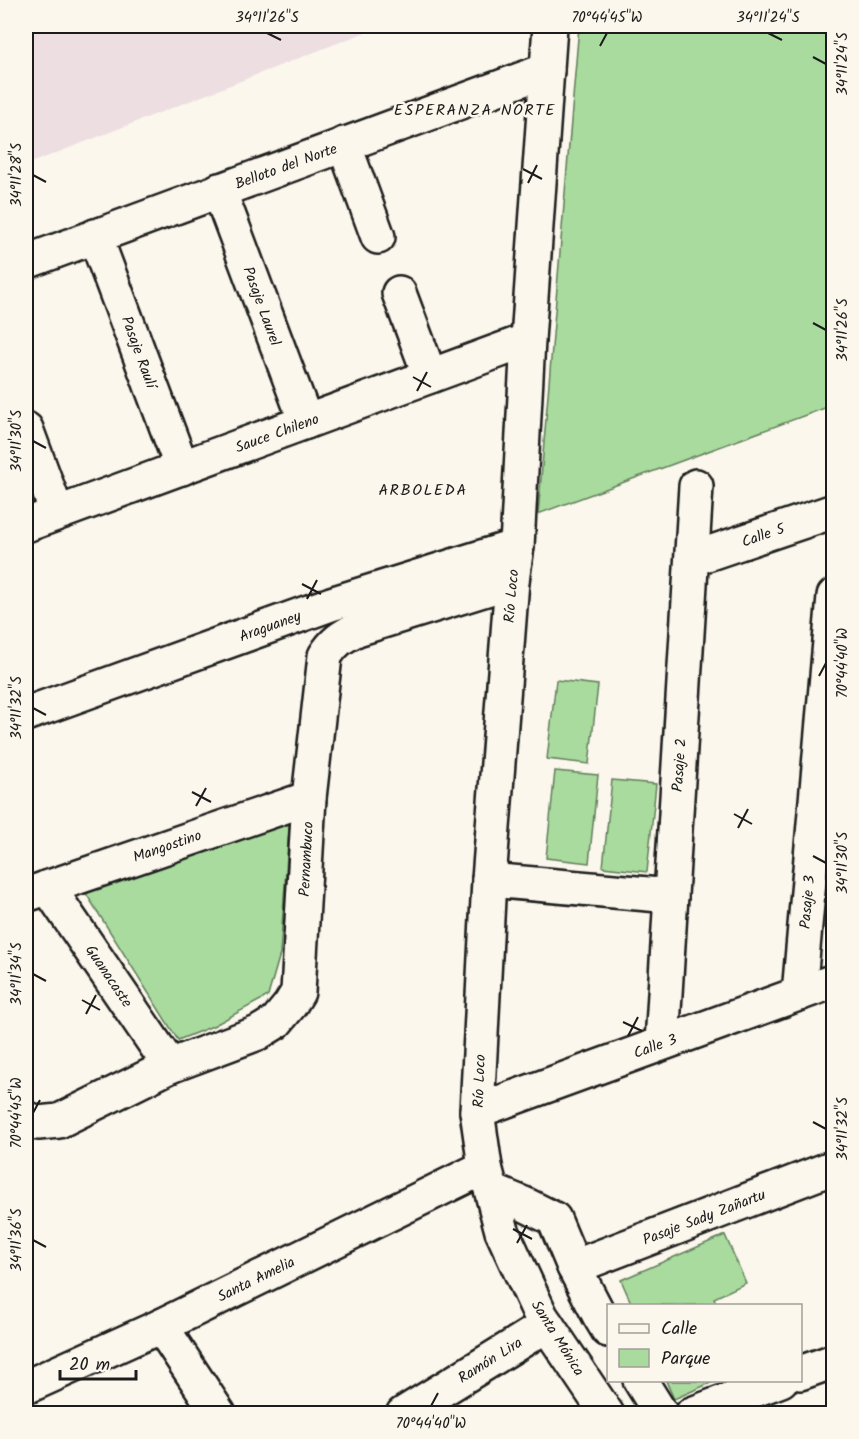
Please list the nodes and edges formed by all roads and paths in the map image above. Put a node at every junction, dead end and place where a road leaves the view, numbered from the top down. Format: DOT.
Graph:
graph roads {
  1 [pos="550,26"];
  2 [pos="547,70"];
  3 [pos="344,144"];
  4 [pos="219,190"];
  5 [pos="95,236"];
  6 [pos="378,237"];
  7 [pos="26,262"];
  8 [pos="399,293"];
  9 [pos="528,340"];
  10 [pos="430,376"];
  11 [pos="306,422"];
  12 [pos="26,429"];
  13 [pos="182,468"];
  14 [pos="696,486"];
  15 [pos="834,511"];
  16 [pos="57,513"];
  17 [pos="26,525"];
  18 [pos="517,546"];
  19 [pos="692,559"];
  20 [pos="512,581"];
  21 [pos="834,596"];
  22 [pos="26,714"];
  23 [pos="309,798"];
  24 [pos="489,880"];
  25 [pos="37,891"];
  26 [pos="671,896"];
  27 [pos="834,981"];
  28 [pos="799,994"];
  29 [pos="662,1043"];
  30 [pos="170,1066"];
  31 [pos="477,1111"];
  32 [pos="26,1118"];
  33 [pos="834,1167"];
  34 [pos="489,1179"];
  35 [pos="574,1267"];
  36 [pos="547,1324"];
  37 [pos="160,1326"];
  38 [pos="607,1327"];
  39 [pos="834,1361"];
  40 [pos="802,1373"];
  41 [pos="641,1382"];
  42 [pos="776,1382"];
  43 [pos="26,1387"];
  44 [pos="219,1413"];
  45 [pos="403,1413"];
  46 [pos="607,1413"];
  47 [pos="661,1413"];
  48 [pos="692,1413"];
  1 -- 2 [label="street, Río Loco"];
  2 -- 3 [label="street, Belloto del Norte"];
  2 -- 9 [label="street, Río Loco"];
  3 -- 4 [label="street, Belloto del Norte"];
  3 -- 6 [label="street"];
  4 -- 5 [label="street, Belloto del Norte"];
  4 -- 11 [label="street, Pasaje Laurel"];
  5 -- 7 [label="street, Belloto del Norte"];
  5 -- 13 [label="street, Pasaje Raulí"];
  8 -- 10 [label="street"];
  9 -- 10 [label="street, Sauce Chileno"];
  9 -- 18 [label="street, Río Loco"];
  10 -- 11 [label="street, Sauce Chileno"];
  11 -- 13 [label="street, Sauce Chileno"];
  12 -- 16 [label="street"];
  13 -- 16 [label="street, Sauce Chileno"];
  14 -- 19 [label="street, Pasaje 2"];
  15 -- 19 [label="street, Calle 5"];
  16 -- 17 [label="street, Sauce Chileno"];
  18 -- 20 [label="street, Río Loco"];
  18 -- 22 [label="street, Araguaney"];
  19 -- 26 [label="street, Pasaje 2"];
  20 -- 23 [label="street, Pernambuco"];
  20 -- 24 [label="street, Río Loco"];
  21 -- 28 [label="street, Pasaje 3"];
  23 -- 25 [label="street, Mangostino"];
  23 -- 30 [label="street, Pernambuco"];
  24 -- 26 [label="street"];
  24 -- 31 [label="street, Río Loco"];
  25 -- 30 [label="street, Guanacaste"];
  26 -- 29 [label="street, Pasaje 2"];
  27 -- 28 [label="street, Calle 3"];
  28 -- 29 [label="street, Calle 3"];
  29 -- 31 [label="street, Calle 3"];
  30 -- 32 [label="street, Pernambuco"];
  31 -- 34 [label="street, Río Loco"];
  33 -- 35 [label="street, Pasaje Sady Zañartu"];
  34 -- 35 [label="street"];
  34 -- 36 [label="street, Santa Mónica"];
  34 -- 37 [label="street, Santa Amelia"];
  35 -- 38 [label="street"];
  36 -- 45 [label="street, Ramón Lira"];
  36 -- 46 [label="street, Santa Mónica"];
  37 -- 43 [label="street, Santa Amelia"];
  37 -- 44 [label="street"];
  39 -- 40 [label="street"];
  41 -- 47 [label="street"];
  42 -- 48 [label="street"];
}
